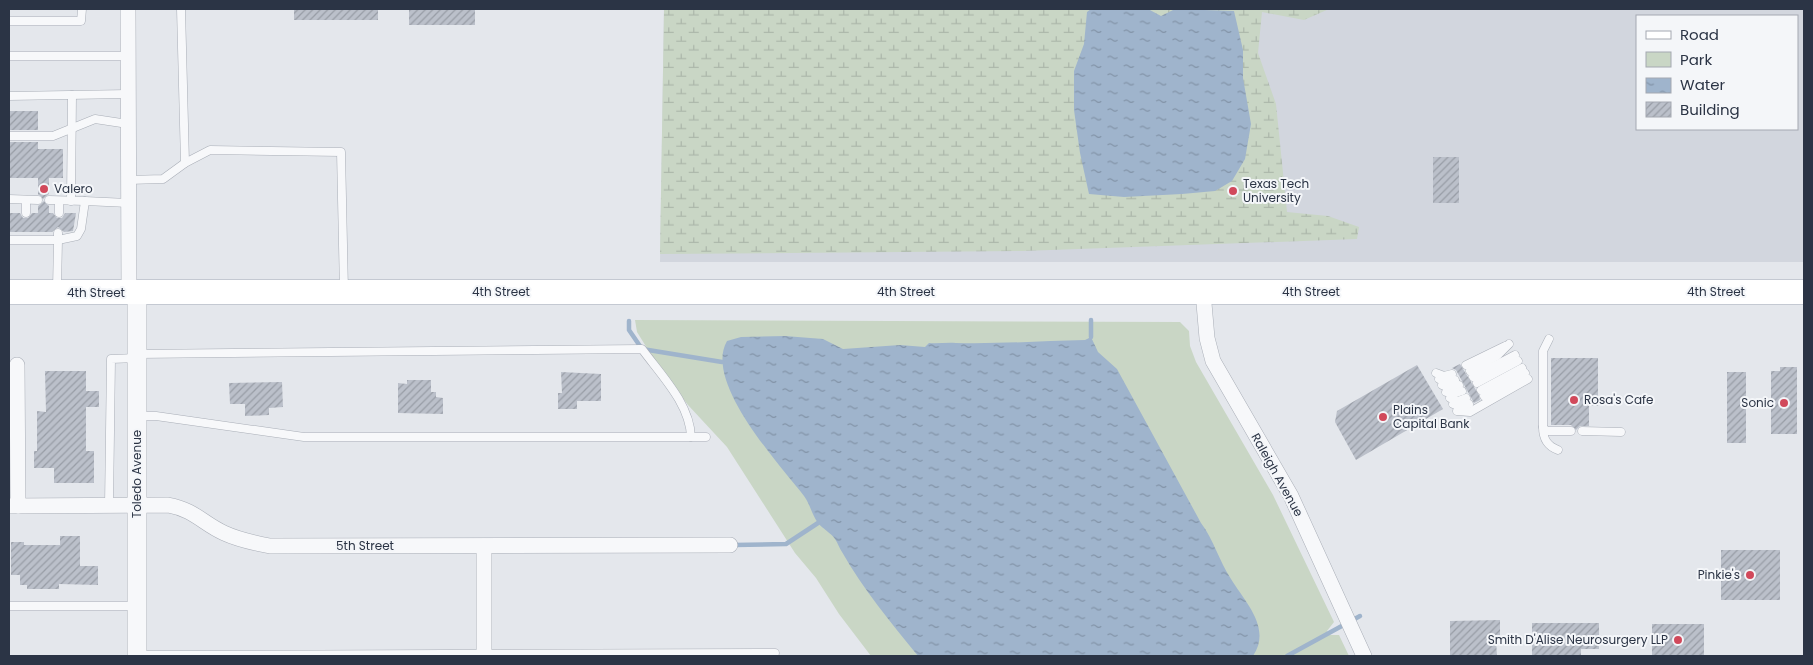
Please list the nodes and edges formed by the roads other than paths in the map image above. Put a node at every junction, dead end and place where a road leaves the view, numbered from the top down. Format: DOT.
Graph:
graph roads {
  1 [pos="82,9"];
  2 [pos="128,9"];
  3 [pos="181,9"];
  4 [pos="9,21"];
  5 [pos="9,56"];
  6 [pos="128,56"];
  7 [pos="128,94"];
  8 [pos="72,95"];
  9 [pos="9,96"];
  10 [pos="128,124"];
  11 [pos="73,129"];
  12 [pos="9,136"];
  13 [pos="185,163"];
  14 [pos="128,180"];
  15 [pos="9,200"];
  16 [pos="26,200"];
  17 [pos="38,200"];
  18 [pos="49,200"];
  19 [pos="59,201"];
  20 [pos="71,201"];
  21 [pos="85,202"];
  22 [pos="128,203"];
  23 [pos="26,213"];
  24 [pos="58,213"];
  25 [pos="58,236"];
  26 [pos="9,240"];
  27 [pos="9,292"];
  28 [pos="57,292"];
  29 [pos="344,292"];
  30 [pos="1203,292"];
  31 [pos="1804,292"];
  32 [pos="133,293"];
  33 [pos="1549,339"];
  34 [pos="1509,344"];
  35 [pos="137,356"];
  36 [pos="17,365"];
  37 [pos="1521,367"];
  38 [pos="1475,380"];
  39 [pos="1461,389"];
  40 [pos="1446,392"];
  41 [pos="137,416"];
  42 [pos="1543,427"];
  43 [pos="1571,432"];
  44 [pos="1582,432"];
  45 [pos="1621,432"];
  46 [pos="691,437"];
  47 [pos="706,437"];
  48 [pos="1558,450"];
  49 [pos="109,505"];
  50 [pos="138,505"];
  51 [pos="13,506"];
  52 [pos="730,545"];
  53 [pos="484,546"];
  54 [pos="9,606"];
  55 [pos="138,606"];
  56 [pos="775,653"];
  57 [pos="484,655"];
  58 [pos="137,656"];
  59 [pos="1364,656"];
  1 -- 4 [label="lane"];
  2 -- 6 [label="street, Toledo Avenue"];
  3 -- 13 [label="lane"];
  5 -- 6 [label="lane"];
  6 -- 7 [label="street, Toledo Avenue"];
  7 -- 8 [label="lane"];
  7 -- 10 [label="street, Toledo Avenue"];
  8 -- 9 [label="lane"];
  8 -- 11 [label="lane"];
  10 -- 11 [label="lane"];
  10 -- 14 [label="street, Toledo Avenue"];
  11 -- 12 [label="lane"];
  11 -- 20 [label="lane"];
  13 -- 14 [label="lane"];
  13 -- 29 [label="lane"];
  14 -- 22 [label="street, Toledo Avenue"];
  15 -- 16 [label="lane"];
  16 -- 17 [label="lane"];
  16 -- 23 [label="lane"];
  18 -- 19 [label="lane"];
  19 -- 20 [label="lane"];
  19 -- 24 [label="lane"];
  20 -- 21 [label="lane"];
  21 -- 22 [label="lane"];
  21 -- 25 [label="lane"];
  22 -- 32 [label="street, Toledo Avenue"];
  25 -- 26 [label="lane"];
  25 -- 28 [label="lane"];
  27 -- 28 [label="main road, 4th Street"];
  28 -- 32 [label="main road, 4th Street"];
  29 -- 30 [label="main road, 4th Street"];
  29 -- 32 [label="main road, 4th Street"];
  30 -- 31 [label="main road, 4th Street"];
  30 -- 59 [label="street, Raleigh Avenue"];
  32 -- 35 [label="street, Toledo Avenue"];
  33 -- 42 [label="lane"];
  34 -- 38 [label="lane"];
  35 -- 41 [label="street, Toledo Avenue"];
  35 -- 46 [label="lane"];
  35 -- 49 [label="lane"];
  36 -- 51 [label="street"];
  37 -- 38 [label="lane"];
  37 -- 38 [label="lane"];
  37 -- 40 [label="lane"];
  39 -- 40 [label="lane"];
  39 -- 40 [label="lane"];
  39 -- 40 [label="lane"];
  41 -- 46 [label="lane"];
  41 -- 50 [label="street, Toledo Avenue"];
  42 -- 43 [label="lane"];
  42 -- 48 [label="lane"];
  44 -- 45 [label="lane"];
  46 -- 47 [label="lane"];
  49 -- 50 [label="street, 5th Street"];
  49 -- 51 [label="street, 5th Street"];
  50 -- 53 [label="street, 5th Street"];
  50 -- 55 [label="street, Toledo Avenue"];
  52 -- 53 [label="street, 5th Street"];
  53 -- 57 [label="street"];
  54 -- 55 [label="lane"];
  55 -- 58 [label="street, Toledo Avenue"];
  56 -- 57 [label="lane"];
  57 -- 58 [label="lane"];
}
